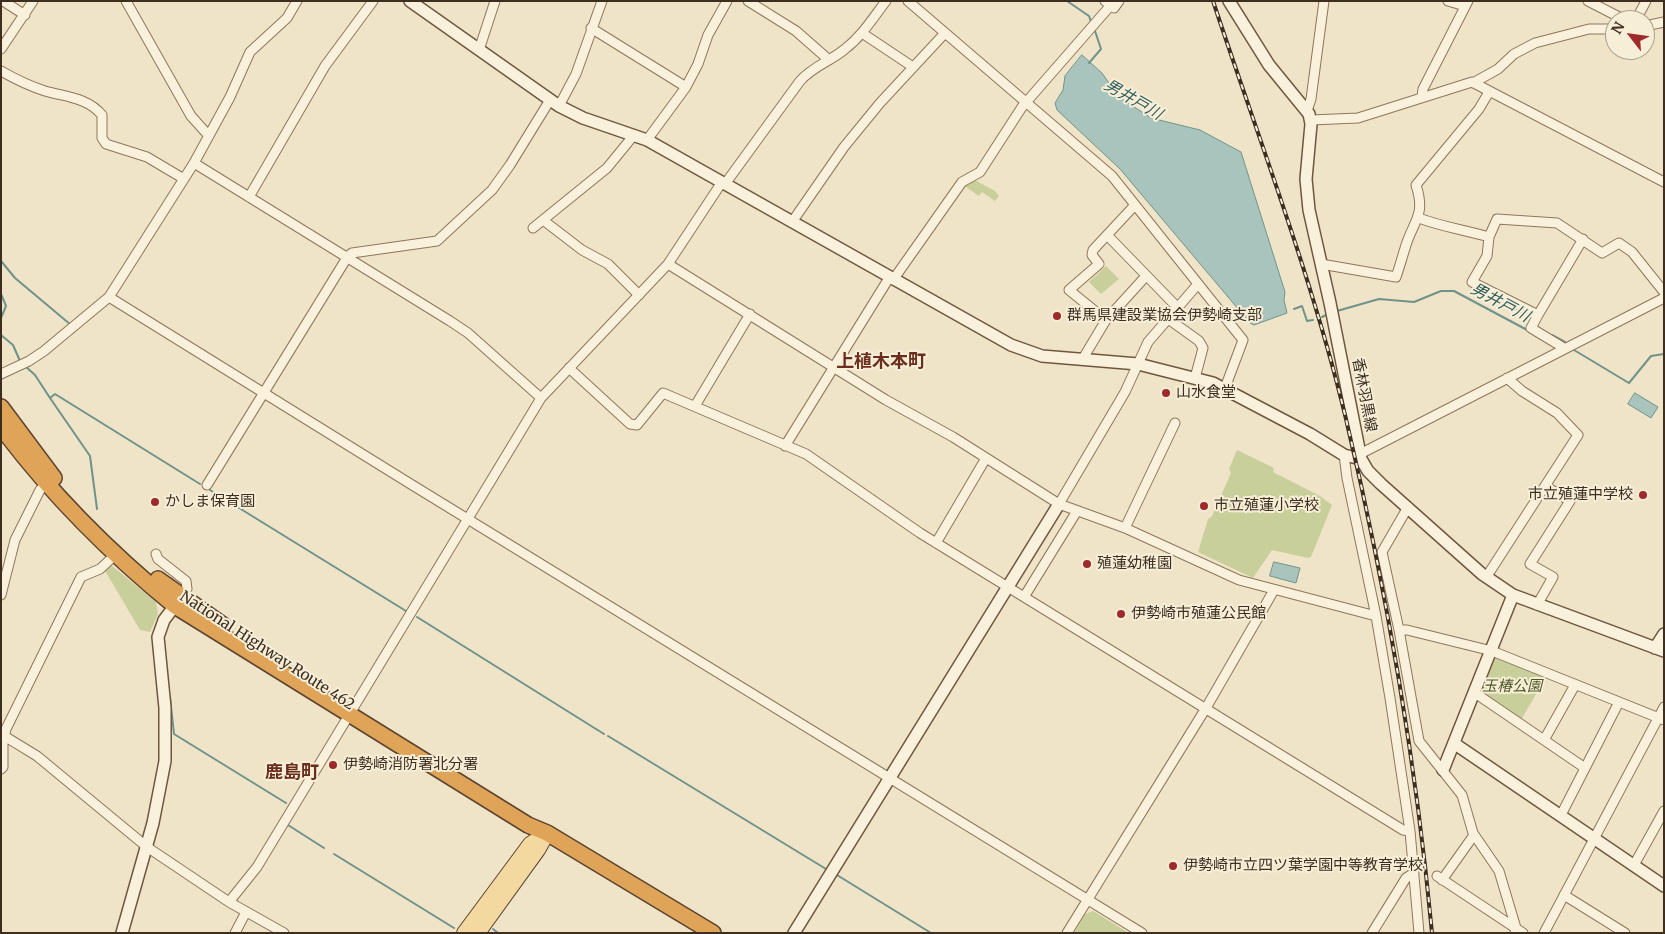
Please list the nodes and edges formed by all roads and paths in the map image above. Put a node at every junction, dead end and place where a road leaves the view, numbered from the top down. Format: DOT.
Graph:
graph roads {
  1 [pos="3,1"];
  2 [pos="33,1"];
  3 [pos="126,1"];
  4 [pos="297,1"];
  5 [pos="373,1"];
  6 [pos="410,1"];
  7 [pos="495,1"];
  8 [pos="602,1"];
  9 [pos="727,1"];
  10 [pos="748,1"];
  11 [pos="886,1"];
  12 [pos="908,1"];
  13 [pos="1229,1"];
  14 [pos="1324,1"];
  15 [pos="1448,1"];
  16 [pos="1588,1"];
  17 [pos="1112,3"];
  18 [pos="1467,4"];
  19 [pos="1606,10"];
  20 [pos="24,15"];
  21 [pos="591,28"];
  22 [pos="1605,29"];
  23 [pos="862,33"];
  24 [pos="945,33"];
  25 [pos="1,49"];
  26 [pos="479,50"];
  27 [pos="828,60"];
  28 [pos="913,68"];
  29 [pos="1,71"];
  30 [pos="1473,83"];
  31 [pos="686,87"];
  32 [pos="1489,92"];
  33 [pos="1422,96"];
  34 [pos="555,102"];
  35 [pos="1026,102"];
  36 [pos="1309,115"];
  37 [pos="634,135"];
  38 [pos="209,136"];
  39 [pos="647,140"];
  40 [pos="194,164"];
  41 [pos="184,179"];
  42 [pos="1664,182"];
  43 [pos="723,183"];
  44 [pos="249,197"];
  45 [pos="1135,205"];
  46 [pos="1419,218"];
  47 [pos="543,220"];
  48 [pos="792,222"];
  49 [pos="533,228"];
  50 [pos="1108,236"];
  51 [pos="1489,237"];
  52 [pos="1583,239"];
  53 [pos="348,256"];
  54 [pos="668,264"];
  55 [pos="1321,264"];
  56 [pos="1146,276"];
  57 [pos="891,279"];
  58 [pos="1198,284"];
  59 [pos="1664,292"];
  60 [pos="639,295"];
  61 [pos="109,297"];
  62 [pos="1664,298"];
  63 [pos="1177,307"];
  64 [pos="750,314"];
  65 [pos="1538,315"];
  66 [pos="1167,318"];
  67 [pos="1106,320"];
  68 [pos="1564,348"];
  69 [pos="1082,360"];
  70 [pos="1138,364"];
  71 [pos="834,366"];
  72 [pos="569,368"];
  73 [pos="1,374"];
  74 [pos="1196,378"];
  75 [pos="1507,378"];
  76 [pos="1225,388"];
  77 [pos="263,393"];
  78 [pos="541,398"];
  79 [pos="695,406"];
  80 [pos="1,407"];
  81 [pos="1175,423"];
  82 [pos="1,426"];
  83 [pos="785,446"];
  84 [pos="1344,454"];
  85 [pos="1361,456"];
  86 [pos="986,458"];
  87 [pos="47,483"];
  88 [pos="207,485"];
  89 [pos="1545,486"];
  90 [pos="1059,504"];
  91 [pos="1408,507"];
  92 [pos="1077,511"];
  93 [pos="469,518"];
  94 [pos="1125,528"];
  95 [pos="936,543"];
  96 [pos="156,554"];
  97 [pos="115,555"];
  98 [pos="1487,576"];
  99 [pos="1008,587"];
  100 [pos="1274,590"];
  101 [pos="1,595"];
  102 [pos="1513,595"];
  103 [pos="1024,597"];
  104 [pos="178,602"];
  105 [pos="1537,605"];
  106 [pos="1376,616"];
  107 [pos="1399,630"];
  108 [pos="1664,634"];
  109 [pos="1659,650"];
  110 [pos="1492,651"];
  111 [pos="1574,685"];
  112 [pos="1475,693"];
  113 [pos="1619,702"];
  114 [pos="1664,707"];
  115 [pos="1206,708"];
  116 [pos="351,711"];
  117 [pos="1661,719"];
  118 [pos="3,735"];
  119 [pos="1544,740"];
  120 [pos="1455,744"];
  121 [pos="1585,768"];
  122 [pos="1,769"];
  123 [pos="1443,770"];
  124 [pos="890,777"];
  125 [pos="1664,810"];
  126 [pos="1561,815"];
  127 [pos="1410,831"];
  128 [pos="547,833"];
  129 [pos="1474,835"];
  130 [pos="1595,838"];
  131 [pos="147,847"];
  132 [pos="1634,865"];
  133 [pos="1414,873"];
  134 [pos="1664,886"];
  135 [pos="1564,895"];
  136 [pos="1087,899"];
  137 [pos="230,902"];
  138 [pos="246,912"];
  139 [pos="1518,931"];
  140 [pos="122,933"];
  141 [pos="235,933"];
  142 [pos="284,933"];
  143 [pos="464,933"];
  144 [pos="478,933"];
  145 [pos="713,933"];
  146 [pos="794,933"];
  147 [pos="1067,933"];
  148 [pos="1142,933"];
  149 [pos="1372,933"];
  150 [pos="1419,933"];
  151 [pos="1544,933"];
  152 [pos="1625,933"];
  1 -- 20 [label="street"];
  2 -- 20 [label="street"];
  3 -- 38 [label="street"];
  4 -- 38 [label="street"];
  5 -- 44 [label="street"];
  6 -- 26 [label="street"];
  7 -- 26 [label="street"];
  8 -- 21 [label="street"];
  9 -- 31 [label="street"];
  10 -- 27 [label="street"];
  11 -- 23 [label="street"];
  12 -- 24 [label="street"];
  13 -- 36 [label="street"];
  14 -- 36 [label="street"];
  15 -- 18 [label="street"];
  16 -- 19 [label="street"];
  17 -- 35 [label="street"];
  18 -- 33 [label="street"];
  20 -- 25 [label="street"];
  21 -- 31 [label="street"];
  21 -- 34 [label="street"];
  22 -- 30 [label="street"];
  23 -- 27 [label="street"];
  23 -- 28 [label="street"];
  24 -- 28 [label="street"];
  24 -- 35 [label="street"];
  26 -- 34 [label="street"];
  27 -- 43 [label="street"];
  28 -- 48 [label="street"];
  29 -- 41 [label="street"];
  30 -- 32 [label="street"];
  30 -- 33 [label="street"];
  31 -- 39 [label="street"];
  32 -- 42 [label="street"];
  32 -- 46 [label="street"];
  33 -- 36 [label="street"];
  34 -- 37 [label="street"];
  34 -- 53 [label="street"];
  35 -- 45 [label="street"];
  35 -- 57 [label="street"];
  36 -- 55 [label="street, 香林羽黒線"];
  37 -- 39 [label="street"];
  37 -- 47 [label="street"];
  38 -- 40 [label="street"];
  39 -- 43 [label="street"];
  40 -- 41 [label="street"];
  40 -- 44 [label="street"];
  41 -- 61 [label="street"];
  43 -- 48 [label="street"];
  43 -- 54 [label="street"];
  44 -- 53 [label="street"];
  45 -- 50 [label="street"];
  45 -- 58 [label="street"];
  46 -- 51 [label="street"];
  46 -- 55 [label="street"];
  47 -- 49 [label="street"];
  47 -- 60 [label="street"];
  48 -- 57 [label="street"];
  50 -- 56 [label="street"];
  50 -- 67 [label="street"];
  51 -- 52 [label="street"];
  51 -- 65 [label="street"];
  52 -- 59 [label="street"];
  52 -- 65 [label="street"];
  53 -- 77 [label="street"];
  53 -- 78 [label="street"];
  54 -- 60 [label="street"];
  54 -- 64 [label="street"];
  55 -- 85 [label="street, 香林羽黒線"];
  56 -- 63 [label="street"];
  56 -- 67 [label="street"];
  57 -- 69 [label="street"];
  57 -- 71 [label="street"];
  58 -- 63 [label="street"];
  58 -- 76 [label="street"];
  60 -- 72 [label="street"];
  61 -- 73 [label="street"];
  61 -- 77 [label="street"];
  62 -- 68 [label="street"];
  63 -- 66 [label="street"];
  64 -- 71 [label="street"];
  64 -- 79 [label="street"];
  65 -- 68 [label="street"];
  66 -- 70 [label="street"];
  66 -- 74 [label="street"];
  67 -- 69 [label="street"];
  68 -- 75 [label="street"];
  69 -- 70 [label="street"];
  70 -- 74 [label="street"];
  70 -- 90 [label="street"];
  71 -- 83 [label="street"];
  71 -- 86 [label="street"];
  72 -- 78 [label="street"];
  72 -- 79 [label="street"];
  74 -- 76 [label="street"];
  75 -- 85 [label="street"];
  75 -- 89 [label="street"];
  76 -- 84 [label="street"];
  77 -- 88 [label="street"];
  77 -- 93 [label="street"];
  78 -- 93 [label="street"];
  79 -- 83 [label="street"];
  80 -- 104 [label="highway, National Highway Route 462"];
  81 -- 94 [label="street"];
  82 -- 87 [label="highway, National Highway Route 462"];
  83 -- 95 [label="street"];
  84 -- 85 [label="street"];
  84 -- 106 [label="street"];
  85 -- 91 [label="street, 香林羽黒線"];
  86 -- 90 [label="street"];
  86 -- 95 [label="street"];
  87 -- 97 [label="highway, National Highway Route 462"];
  87 -- 101 [label="street"];
  89 -- 98 [label="street"];
  89 -- 105 [label="street"];
  90 -- 92 [label="street"];
  90 -- 99 [label="street"];
  91 -- 98 [label="street, 香林羽黒線"];
  91 -- 107 [label="street"];
  92 -- 94 [label="street"];
  92 -- 103 [label="street"];
  93 -- 116 [label="street"];
  93 -- 124 [label="street"];
  94 -- 100 [label="street"];
  95 -- 99 [label="street"];
  96 -- 104 [label="street"];
  97 -- 104 [label="highway, National Highway Route 462"];
  97 -- 118 [label="street"];
  98 -- 102 [label="street, 香林羽黒線"];
  99 -- 103 [label="street"];
  99 -- 124 [label="street"];
  100 -- 106 [label="street"];
  100 -- 115 [label="street"];
  102 -- 105 [label="street, 香林羽黒線"];
  102 -- 110 [label="street"];
  103 -- 115 [label="street"];
  104 -- 116 [label="highway, National Highway Route 462"];
  104 -- 131 [label="street"];
  105 -- 109 [label="street, 香林羽黒線"];
  106 -- 127 [label="street"];
  107 -- 110 [label="street"];
  107 -- 123 [label="street"];
  108 -- 109 [label="street"];
  110 -- 111 [label="street"];
  110 -- 112 [label="street"];
  111 -- 113 [label="street"];
  111 -- 119 [label="street"];
  112 -- 119 [label="street"];
  112 -- 120 [label="street"];
  113 -- 117 [label="street"];
  113 -- 121 [label="street"];
  114 -- 117 [label="street"];
  115 -- 127 [label="street"];
  115 -- 136 [label="street"];
  116 -- 128 [label="highway, National Highway Route 462"];
  116 -- 137 [label="street"];
  117 -- 130 [label="street"];
  118 -- 122 [label="street"];
  118 -- 131 [label="street"];
  119 -- 121 [label="street"];
  120 -- 123 [label="street"];
  120 -- 126 [label="street"];
  121 -- 126 [label="street"];
  123 -- 129 [label="street"];
  124 -- 136 [label="street"];
  124 -- 146 [label="street"];
  125 -- 132 [label="street"];
  126 -- 130 [label="street"];
  127 -- 133 [label="street"];
  128 -- 143 [label="main road"];
  128 -- 144 [label="main road"];
  128 -- 145 [label="highway, National Highway Route 462"];
  129 -- 139 [label="street"];
  129 -- 139 [label="street"];
  130 -- 132 [label="street"];
  130 -- 135 [label="street"];
  131 -- 137 [label="street"];
  131 -- 140 [label="street"];
  132 -- 134 [label="street"];
  133 -- 149 [label="street"];
  133 -- 150 [label="street"];
  135 -- 151 [label="street"];
  135 -- 152 [label="street"];
  136 -- 147 [label="street"];
  136 -- 148 [label="street"];
  137 -- 138 [label="street"];
  138 -- 141 [label="street"];
  138 -- 142 [label="street"];
}
